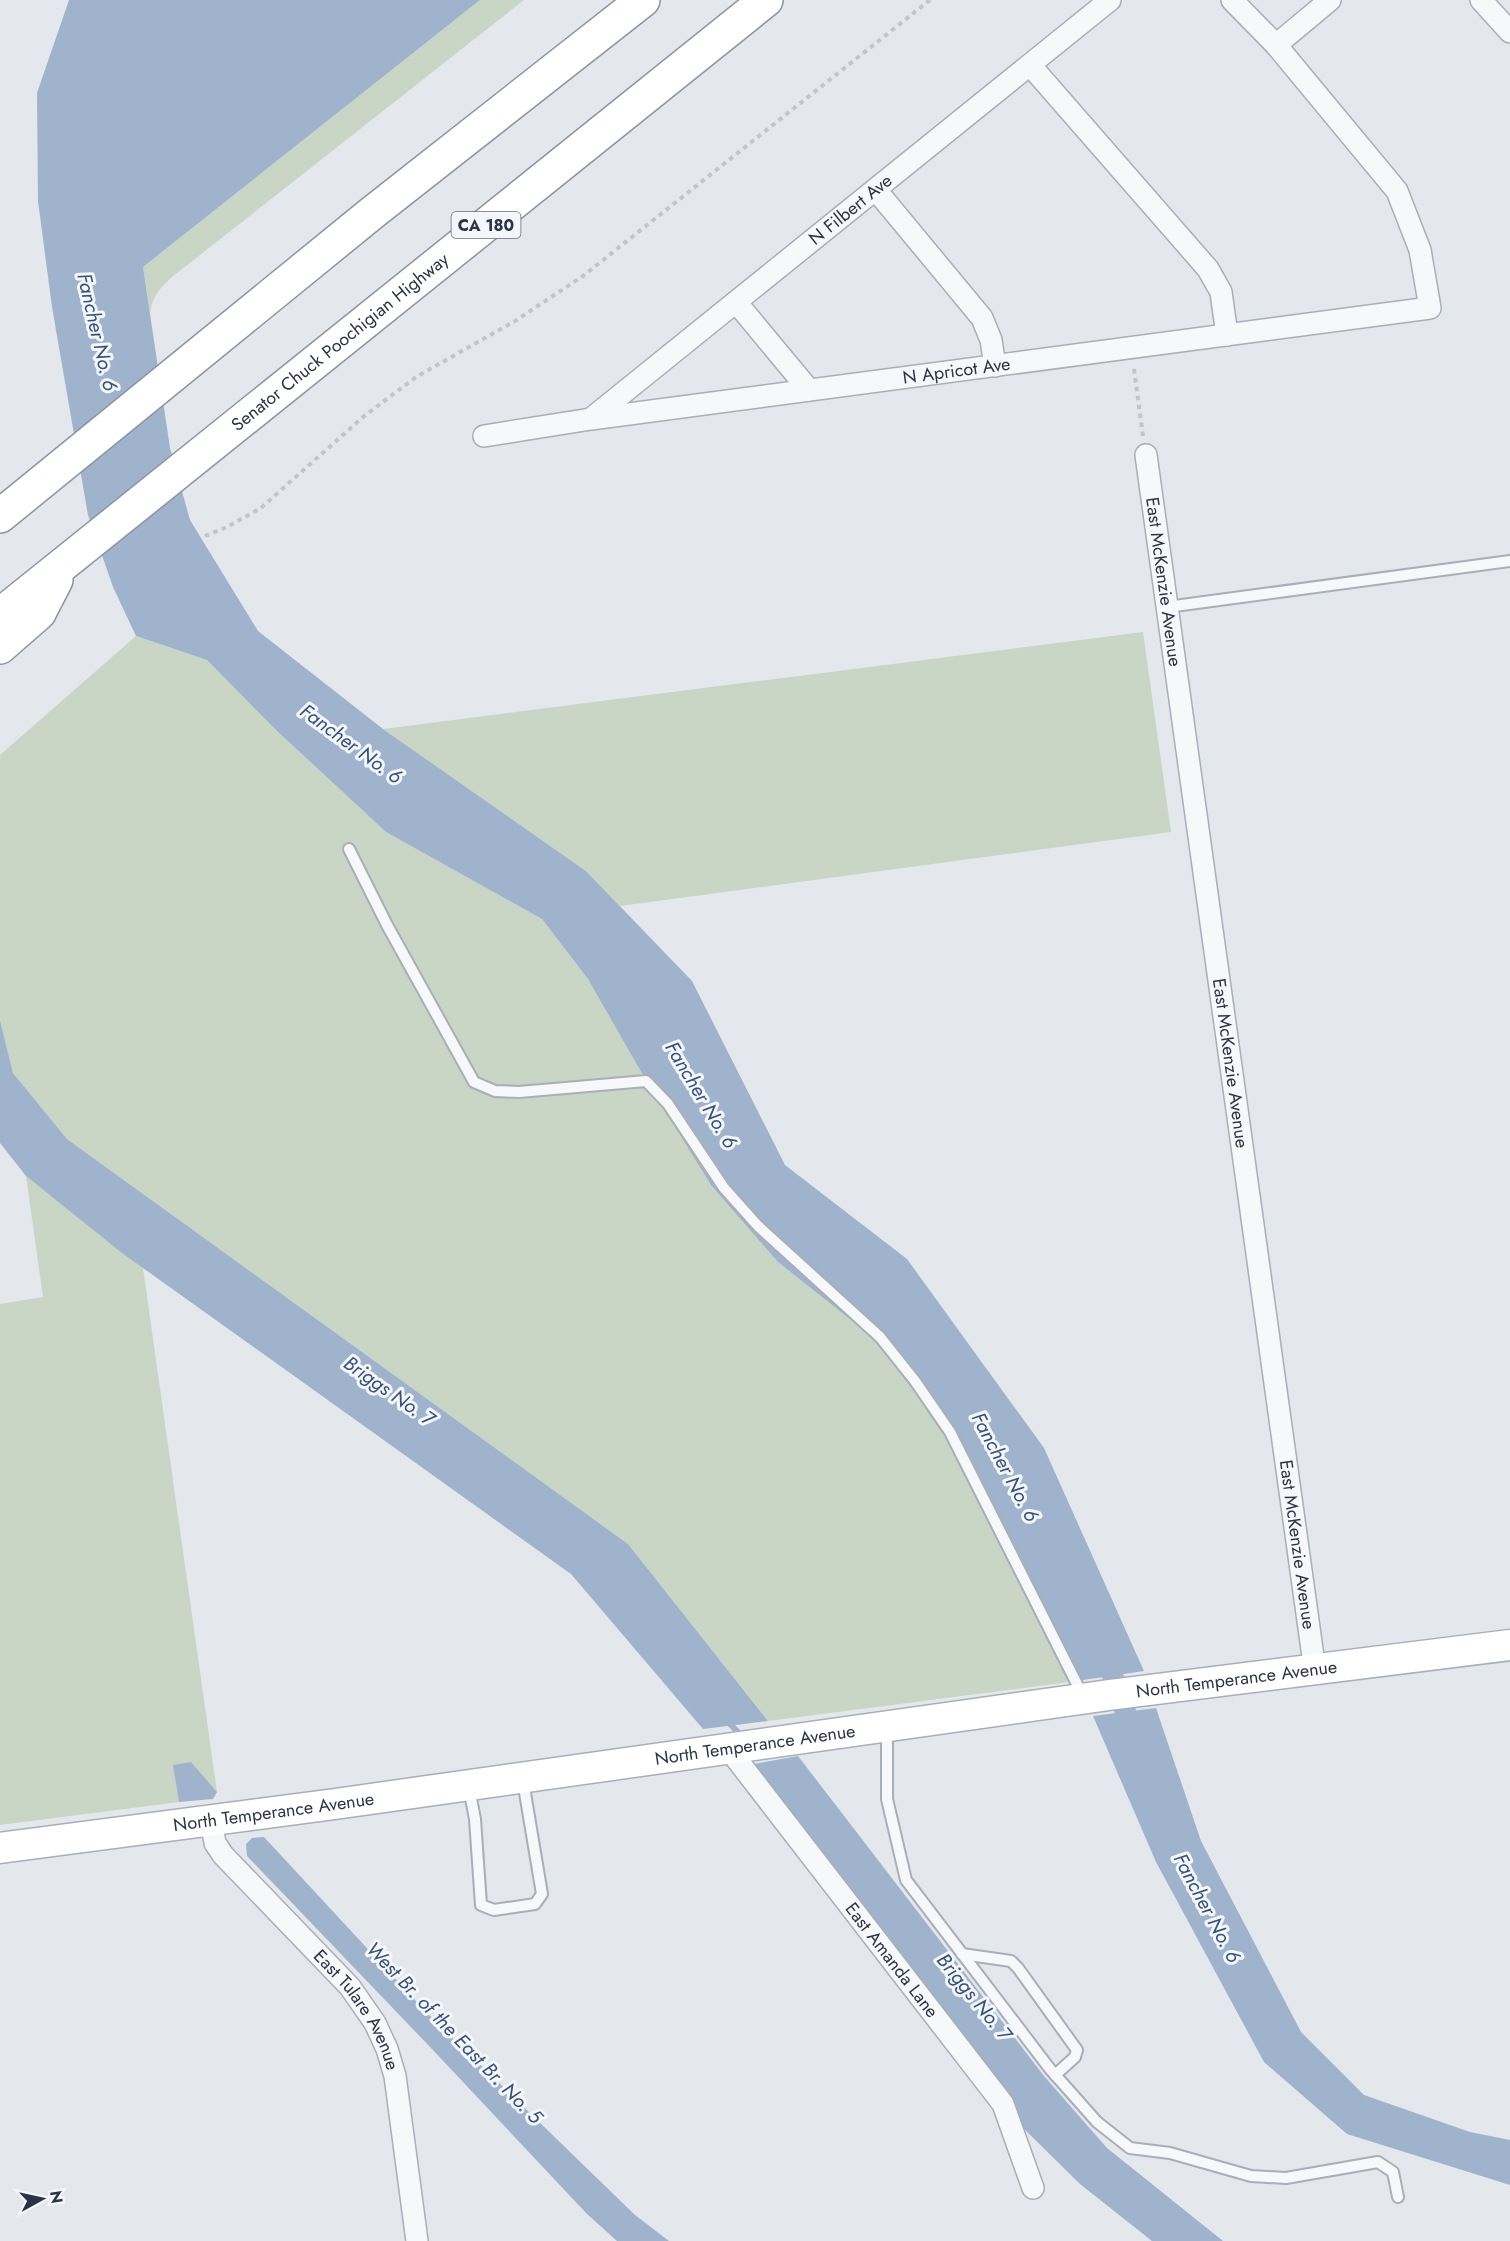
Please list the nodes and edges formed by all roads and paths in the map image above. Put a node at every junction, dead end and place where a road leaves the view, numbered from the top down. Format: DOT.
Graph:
graph roads {
  1 [pos="643,0"];
  2 [pos="766,0"];
  3 [pos="930,0"];
  4 [pos="1110,0"];
  5 [pos="1232,0"];
  6 [pos="1330,0"];
  7 [pos="1481,0"];
  8 [pos="1510,33"];
  9 [pos="1276,45"];
  10 [pos="1030,64"];
  11 [pos="876,190"];
  12 [pos="736,302"];
  13 [pos="1227,335"];
  14 [pos="995,366"];
  15 [pos="1134,369"];
  16 [pos="809,390"];
  17 [pos="591,419"];
  18 [pos="484,436"];
  19 [pos="1146,455"];
  20 [pos="0,516"];
  21 [pos="205,536"];
  22 [pos="67,560"];
  23 [pos="1510,561"];
  24 [pos="1167,607"];
  25 [pos="0,615"];
  26 [pos="0,647"];
  27 [pos="349,849"];
  28 [pos="1510,1645"];
  29 [pos="1316,1671"];
  30 [pos="1097,1697"];
  31 [pos="887,1726"];
  32 [pos="728,1748"];
  33 [pos="523,1777"];
  34 [pos="468,1785"];
  35 [pos="210,1820"];
  36 [pos="0,1848"];
  37 [pos="962,1954"];
  38 [pos="1055,2075"];
  39 [pos="1033,2188"];
  40 [pos="1398,2197"];
  41 [pos="417,2241"];
  1 -- 20 [label="highway"];
  2 -- 22 [label="highway, Senator Chuck Poochigian Highway / CA 180"];
  3 -- 21 [label="path"];
  4 -- 10 [label="street, N Filbert Ave"];
  5 -- 9 [label="street"];
  6 -- 9 [label="street"];
  7 -- 8 [label="street"];
  9 -- 13 [label="street, N Apricot Ave"];
  10 -- 11 [label="street, N Filbert Ave"];
  10 -- 13 [label="street"];
  11 -- 12 [label="street, N Filbert Ave"];
  11 -- 14 [label="street"];
  12 -- 16 [label="street"];
  12 -- 17 [label="street, N Filbert Ave"];
  13 -- 14 [label="street, N Apricot Ave"];
  14 -- 16 [label="street, N Apricot Ave"];
  15 -- 19 [label="path"];
  16 -- 17 [label="street, N Apricot Ave"];
  17 -- 18 [label="street, N Apricot Ave"];
  19 -- 24 [label="street, East McKenzie Avenue"];
  22 -- 25 [label="highway, Senator Chuck Poochigian Highway / CA 180"];
  22 -- 26 [label="highway"];
  23 -- 24 [label="lane"];
  24 -- 29 [label="street, East McKenzie Avenue"];
  27 -- 30 [label="lane"];
  28 -- 29 [label="main road, North Temperance Avenue"];
  29 -- 30 [label="main road, North Temperance Avenue"];
  30 -- 31 [label="main road, North Temperance Avenue"];
  31 -- 32 [label="main road, North Temperance Avenue"];
  31 -- 37 [label="lane"];
  32 -- 33 [label="main road, North Temperance Avenue"];
  32 -- 39 [label="street, East Amanda Lane"];
  33 -- 34 [label="main road, North Temperance Avenue"];
  33 -- 34 [label="lane"];
  34 -- 35 [label="main road, North Temperance Avenue"];
  35 -- 36 [label="main road, North Temperance Avenue"];
  35 -- 41 [label="street, East Tulare Avenue"];
  37 -- 38 [label="lane"];
  37 -- 38 [label="lane"];
  38 -- 40 [label="lane"];
}
